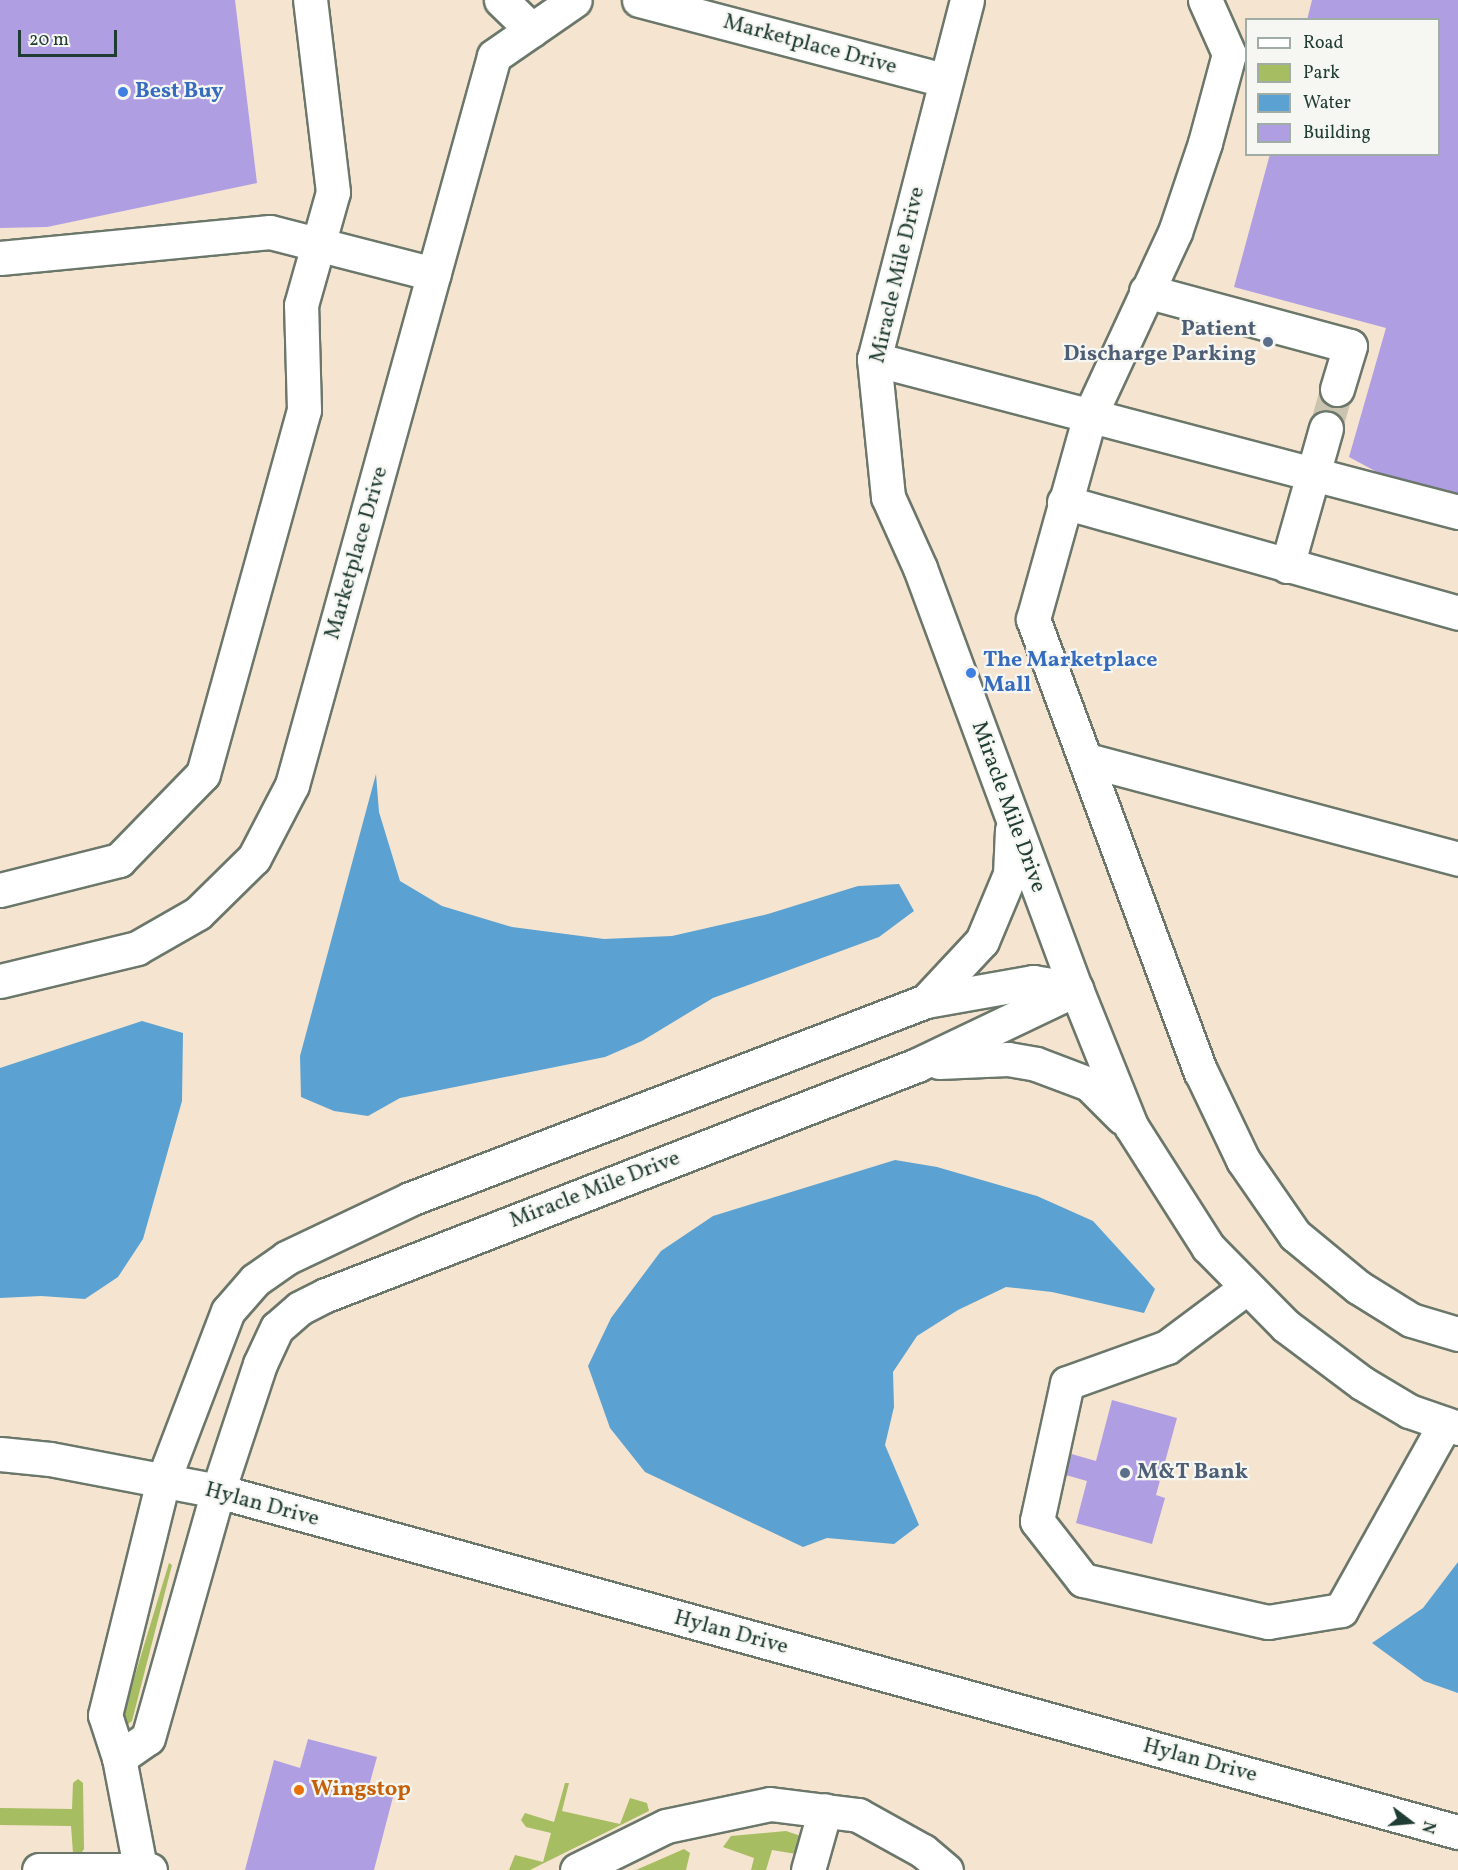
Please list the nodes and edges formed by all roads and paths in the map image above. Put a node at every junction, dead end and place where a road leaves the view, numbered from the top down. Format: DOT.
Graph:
graph roads {
  1 [pos="310,0"];
  2 [pos="501,0"];
  3 [pos="575,0"];
  4 [pos="639,0"];
  5 [pos="967,0"];
  6 [pos="1205,0"];
  7 [pos="532,30"];
  8 [pos="945,80"];
  9 [pos="320,245"];
  10 [pos="0,258"];
  11 [pos="434,274"];
  12 [pos="1146,291"];
  13 [pos="874,359"];
  14 [pos="1337,389"];
  15 [pos="1090,415"];
  16 [pos="1326,428"];
  17 [pos="1313,472"];
  18 [pos="1064,502"];
  19 [pos="1458,512"];
  20 [pos="1287,566"];
  21 [pos="1458,613"];
  22 [pos="1086,760"];
  23 [pos="1013,820"];
  24 [pos="1458,859"];
  25 [pos="0,890"];
  26 [pos="0,981"];
  27 [pos="1076,989"];
  28 [pos="926,1001"];
  29 [pos="917,1065"];
  30 [pos="1131,1126"];
  31 [pos="1246,1288"];
  32 [pos="1458,1334"];
  33 [pos="1452,1426"];
  34 [pos="0,1454"];
  35 [pos="163,1481"];
  36 [pos="218,1491"];
  37 [pos="119,1758"];
  38 [pos="825,1810"];
  39 [pos="1458,1832"];
  40 [pos="145,1869"];
  41 [pos="39,1870"];
  42 [pos="577,1870"];
  43 [pos="808,1870"];
  44 [pos="946,1870"];
  1 -- 9 [label="street"];
  2 -- 7 [label="street"];
  3 -- 7 [label="street, Marketplace Drive"];
  4 -- 8 [label="street, Marketplace Drive"];
  5 -- 8 [label="street, Miracle Mile Drive"];
  6 -- 12 [label="street"];
  7 -- 11 [label="street, Marketplace Drive"];
  8 -- 13 [label="street, Miracle Mile Drive"];
  9 -- 10 [label="street"];
  9 -- 11 [label="street"];
  9 -- 25 [label="street"];
  11 -- 26 [label="street, Marketplace Drive"];
  12 -- 14 [label="street"];
  12 -- 15 [label="street"];
  13 -- 15 [label="street"];
  13 -- 23 [label="street, Miracle Mile Drive"];
  15 -- 17 [label="street"];
  15 -- 18 [label="street"];
  16 -- 17 [label="street"];
  17 -- 19 [label="street"];
  17 -- 20 [label="street"];
  18 -- 20 [label="street"];
  18 -- 22 [label="street"];
  20 -- 21 [label="street"];
  22 -- 24 [label="street"];
  22 -- 32 [label="street"];
  23 -- 27 [label="street, Miracle Mile Drive"];
  23 -- 28 [label="street"];
  27 -- 28 [label="street"];
  27 -- 29 [label="street, Miracle Mile Drive"];
  27 -- 30 [label="street, Miracle Mile Drive"];
  28 -- 35 [label="street"];
  29 -- 30 [label="street"];
  29 -- 36 [label="street, Miracle Mile Drive"];
  30 -- 31 [label="street, Miracle Mile Drive"];
  31 -- 33 [label="street, Miracle Mile Drive"];
  31 -- 33 [label="street"];
  34 -- 35 [label="street, Hylan Drive"];
  35 -- 36 [label="street, Hylan Drive"];
  35 -- 37 [label="street"];
  36 -- 37 [label="street, Miracle Mile Drive"];
  36 -- 39 [label="street, Hylan Drive"];
  37 -- 40 [label="street"];
  38 -- 42 [label="street"];
  38 -- 43 [label="street"];
  38 -- 44 [label="street"];
  40 -- 41 [label="street"];
}
